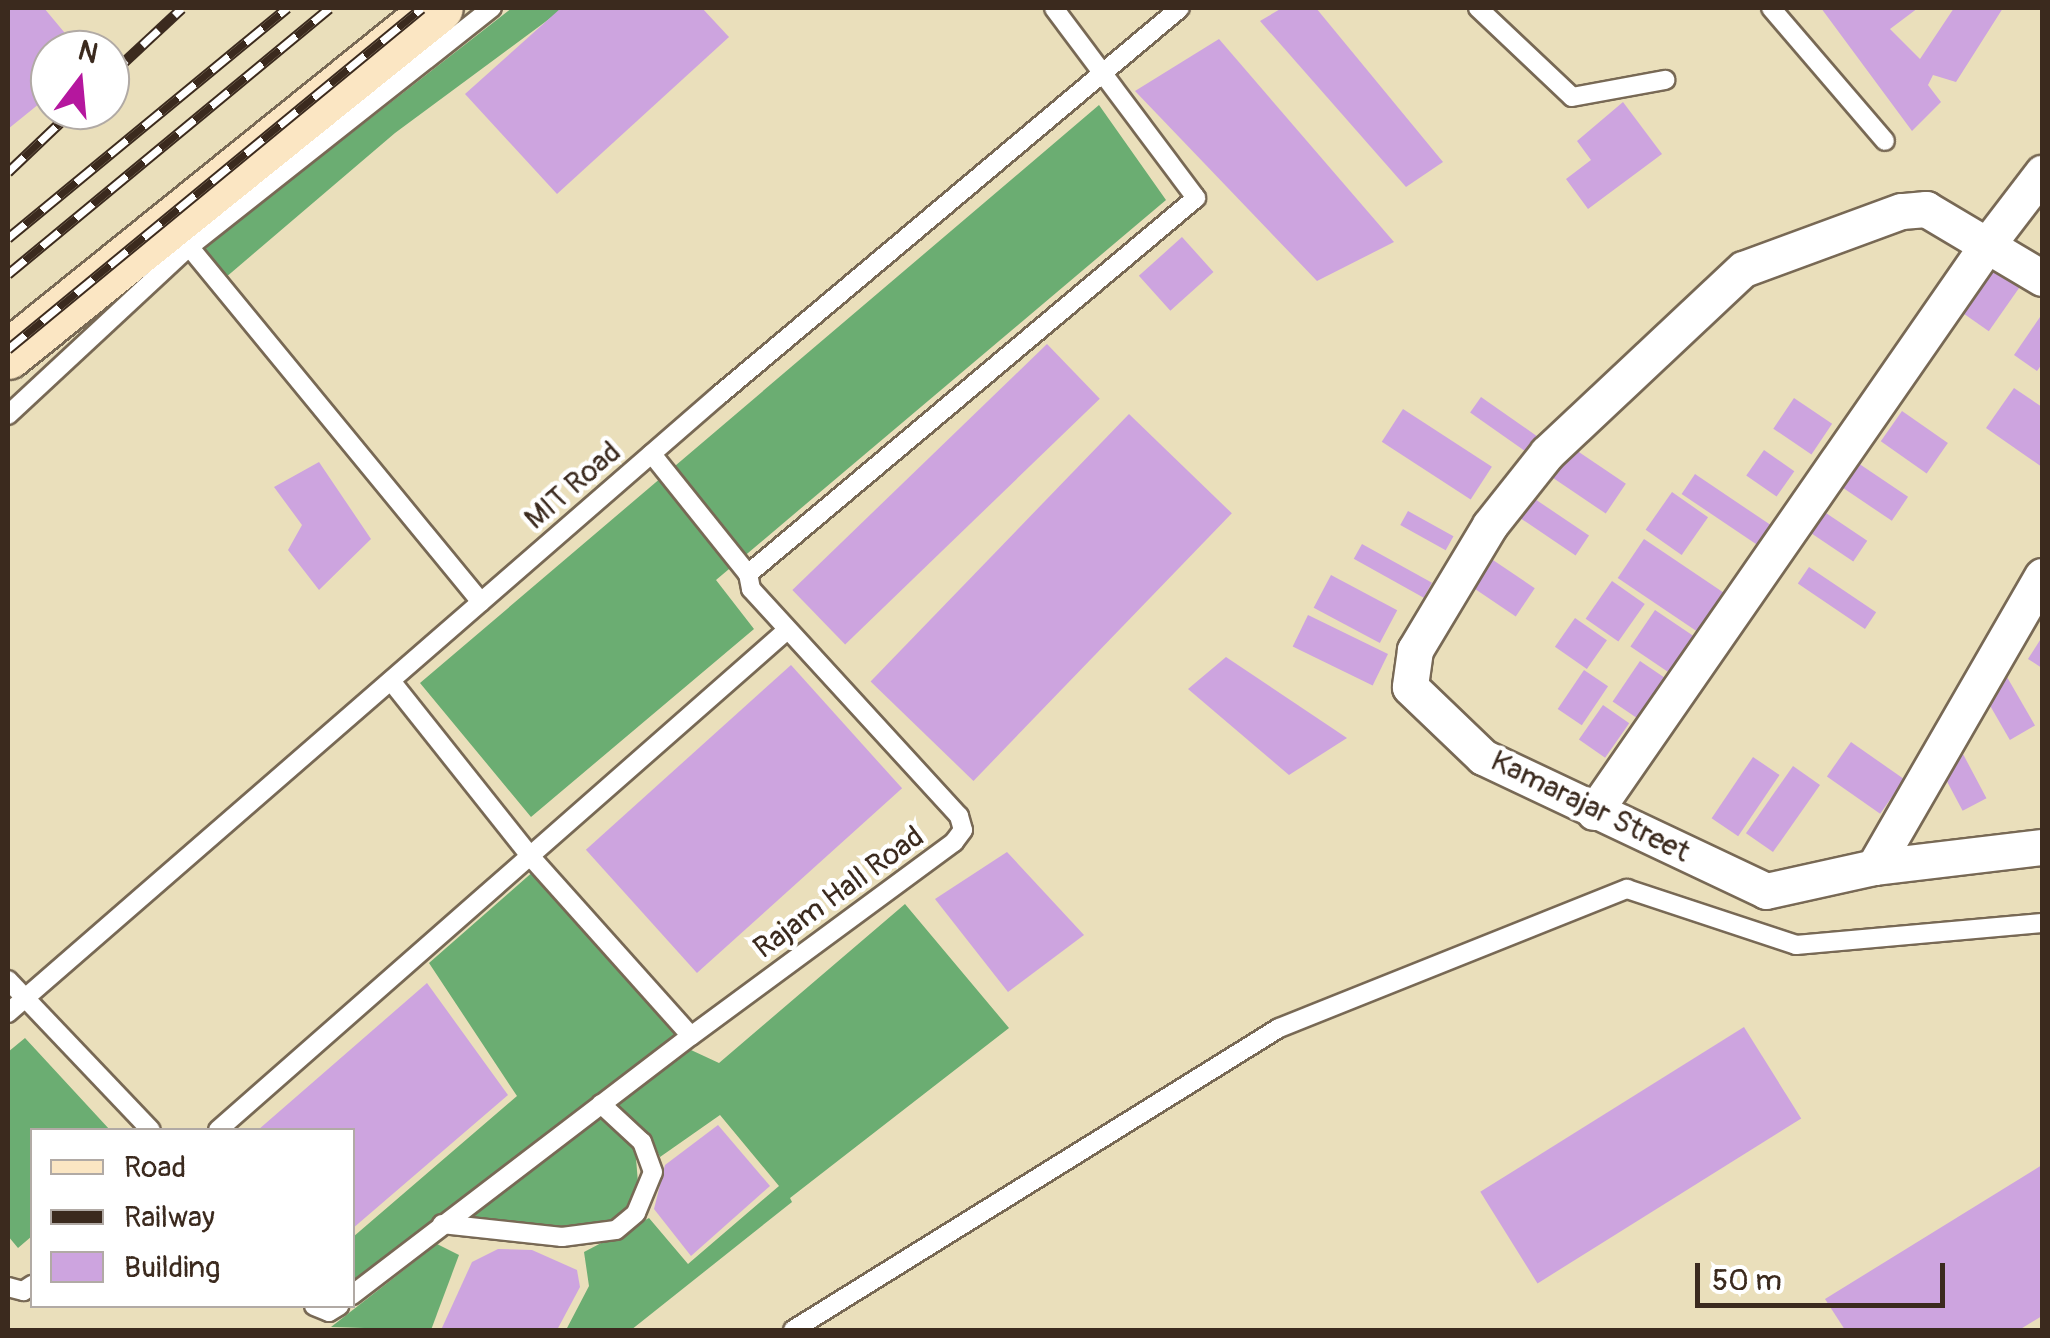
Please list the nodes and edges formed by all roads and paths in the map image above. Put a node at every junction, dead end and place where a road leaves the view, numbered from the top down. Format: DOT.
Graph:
graph roads {
  1 [pos="439,8"];
  2 [pos="492,8"];
  3 [pos="1054,8"];
  4 [pos="1180,8"];
  5 [pos="1478,8"];
  6 [pos="1771,8"];
  7 [pos="1101,73"];
  8 [pos="1664,80"];
  9 [pos="1885,141"];
  10 [pos="2042,172"];
  11 [pos="1987,244"];
  12 [pos="189,247"];
  13 [pos="2042,278"];
  14 [pos="8,355"];
  15 [pos="8,415"];
  16 [pos="652,454"];
  17 [pos="748,574"];
  18 [pos="2042,576"];
  19 [pos="481,602"];
  20 [pos="786,631"];
  21 [pos="391,681"];
  22 [pos="1594,812"];
  23 [pos="2042,847"];
  24 [pos="530,856"];
  25 [pos="1874,867"];
  26 [pos="2042,922"];
  27 [pos="8,980"];
  28 [pos="24,999"];
  29 [pos="8,1013"];
  30 [pos="691,1036"];
  31 [pos="601,1104"];
  32 [pos="150,1128"];
  33 [pos="220,1128"];
  34 [pos="442,1224"];
  35 [pos="355,1293"];
  36 [pos="793,1330"];
  1 -- 14 [label="street"];
  2 -- 12 [label="lane"];
  3 -- 7 [label="lane"];
  4 -- 7 [label="lane, MIT Road"];
  5 -- 8 [label="lane"];
  6 -- 9 [label="lane"];
  7 -- 16 [label="lane, MIT Road"];
  7 -- 17 [label="lane"];
  10 -- 11 [label="street"];
  11 -- 13 [label="street"];
  11 -- 22 [label="street"];
  11 -- 22 [label="street, Kamarajar Street"];
  12 -- 15 [label="lane"];
  12 -- 19 [label="lane"];
  16 -- 17 [label="lane, Rajam Hall Road"];
  16 -- 19 [label="lane, MIT Road"];
  17 -- 20 [label="lane, Rajam Hall Road"];
  18 -- 25 [label="street"];
  19 -- 21 [label="lane, MIT Road"];
  20 -- 24 [label="lane"];
  20 -- 30 [label="lane, Rajam Hall Road"];
  21 -- 24 [label="lane"];
  21 -- 28 [label="lane, MIT Road"];
  22 -- 25 [label="street, Kamarajar Street"];
  23 -- 25 [label="street, Kamarajar Street"];
  24 -- 30 [label="lane"];
  24 -- 33 [label="lane"];
  26 -- 36 [label="lane"];
  27 -- 28 [label="lane"];
  28 -- 29 [label="lane, MIT Road"];
  28 -- 32 [label="lane"];
  30 -- 31 [label="lane, Rajam Hall Road"];
  31 -- 34 [label="lane, Rajam Hall Road"];
  31 -- 34 [label="lane"];
  34 -- 35 [label="lane, Rajam Hall Road"];
}
